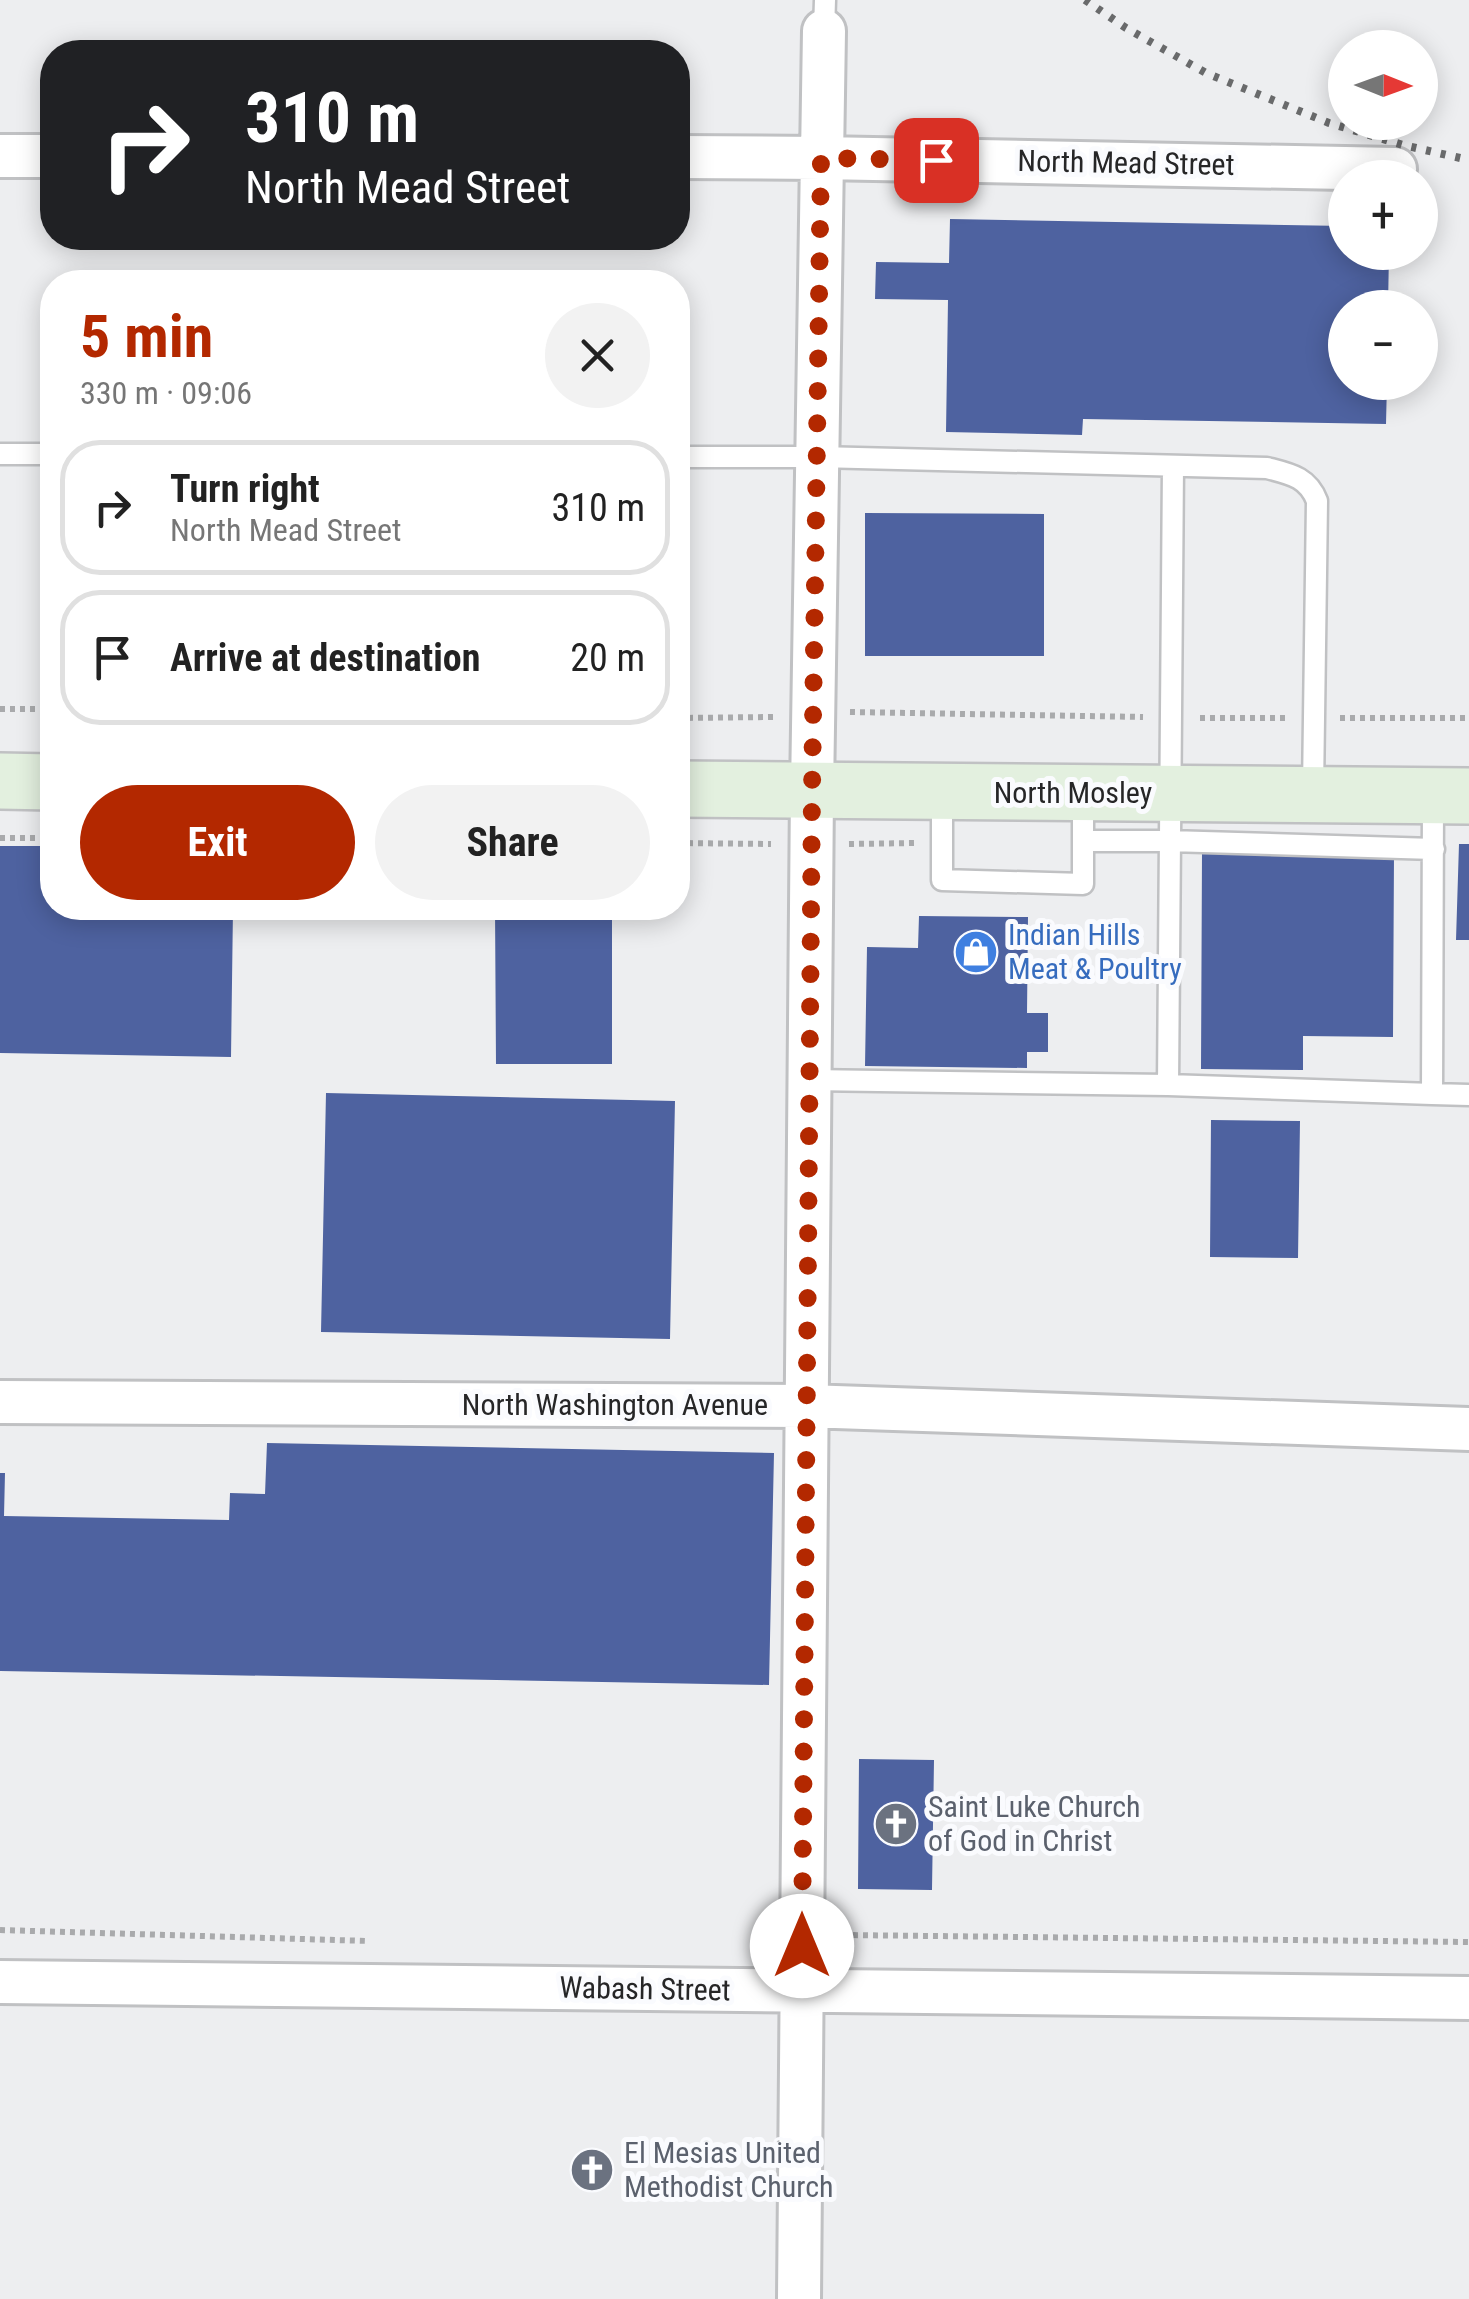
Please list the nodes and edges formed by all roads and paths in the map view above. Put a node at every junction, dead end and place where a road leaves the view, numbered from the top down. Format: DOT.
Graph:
graph roads {
  1 [pos="824,16"];
  2 [pos="0,156"];
  3 [pos="40,156"];
  4 [pos="690,157"];
  5 [pos="821,158"];
  6 [pos="1328,167"];
  7 [pos="0,454"];
  8 [pos="40,454"];
  9 [pos="690,457"];
  10 [pos="818,457"];
  11 [pos="1174,466"];
  12 [pos="0,709"];
  13 [pos="40,710"];
  14 [pos="814,714"];
  15 [pos="690,718"];
  16 [pos="1171,718"];
  17 [pos="1314,718"];
  18 [pos="1469,718"];
  19 [pos="0,782"];
  20 [pos="40,782"];
  21 [pos="690,789"];
  22 [pos="812,791"];
  23 [pos="942,793"];
  24 [pos="1451,796"];
  25 [pos="1341,814"];
  26 [pos="1084,817"];
  27 [pos="1170,817"];
  28 [pos="0,838"];
  29 [pos="40,838"];
  30 [pos="1434,849"];
  31 [pos="809,1080"];
  32 [pos="1168,1085"];
  33 [pos="1432,1094"];
  34 [pos="1469,1095"];
  35 [pos="0,1402"];
  36 [pos="806,1406"];
  37 [pos="1469,1429"];
  38 [pos="0,1930"];
  39 [pos="378,1942"];
  40 [pos="1469,1942"];
  41 [pos="802,1946"];
  42 [pos="0,1982"];
  43 [pos="802,1990"];
  44 [pos="1469,1998"];
  45 [pos="799,2299"];
  1 -- 5 [label="street"];
  2 -- 3 [label="street"];
  4 -- 5 [label="street, North Mead Street"];
  5 -- 6 [label="street, North Mead Street"];
  5 -- 10 [label="street"];
  7 -- 8 [label="lane"];
  9 -- 10 [label="lane"];
  10 -- 11 [label="lane"];
  10 -- 14 [label="street"];
  11 -- 16 [label="lane"];
  11 -- 17 [label="lane"];
  12 -- 13 [label="path"];
  14 -- 15 [label="path"];
  14 -- 16 [label="path"];
  14 -- 22 [label="street"];
  16 -- 17 [label="path"];
  16 -- 27 [label="lane"];
  17 -- 18 [label="path"];
  17 -- 25 [label="lane"];
  19 -- 20 [label="street"];
  21 -- 22 [label="street, North Mosley"];
  22 -- 23 [label="street, North Mosley"];
  22 -- 31 [label="street"];
  23 -- 26 [label="street, North Mosley"];
  23 -- 26 [label="lane"];
  24 -- 25 [label="street, North Mosley"];
  24 -- 30 [label="lane"];
  25 -- 27 [label="street, North Mosley"];
  25 -- 30 [label="lane"];
  26 -- 27 [label="street, North Mosley"];
  27 -- 32 [label="lane"];
  28 -- 29 [label="path"];
  30 -- 33 [label="lane"];
  31 -- 32 [label="lane"];
  31 -- 36 [label="street"];
  32 -- 33 [label="lane"];
  33 -- 34 [label="lane"];
  35 -- 36 [label="street, North Washington Avenue"];
  36 -- 37 [label="street, North Washington Avenue"];
  36 -- 41 [label="street"];
  38 -- 39 [label="path"];
  40 -- 41 [label="path"];
  41 -- 43 [label="street"];
  42 -- 43 [label="street, Wabash Street"];
  43 -- 44 [label="street, Wabash Street"];
  43 -- 45 [label="street"];
}
